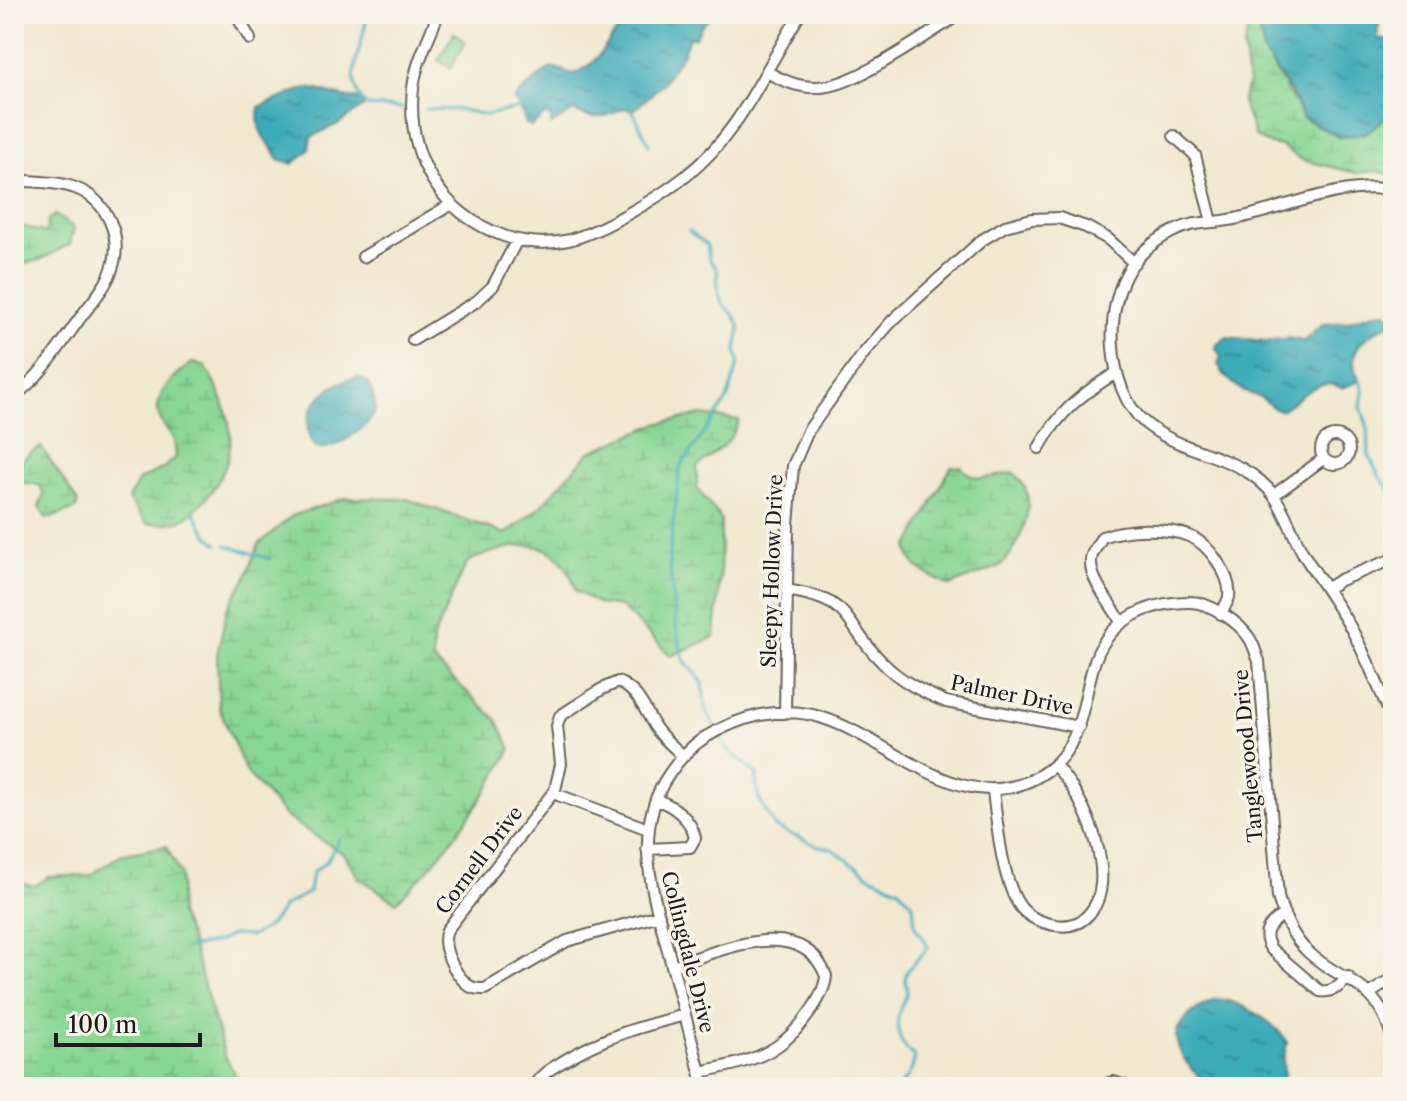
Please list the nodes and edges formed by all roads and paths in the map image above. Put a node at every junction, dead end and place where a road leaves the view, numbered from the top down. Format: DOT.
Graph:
graph roads {
  1 [pos="236,14"];
  2 [pos="438,14"];
  3 [pos="800,14"];
  4 [pos="960,14"];
  5 [pos="250,39"];
  6 [pos="767,72"];
  7 [pos="1174,136"];
  8 [pos="14,180"];
  9 [pos="1393,191"];
  10 [pos="450,205"];
  11 [pos="1212,222"];
  12 [pos="517,240"];
  13 [pos="363,257"];
  14 [pos="1134,263"];
  15 [pos="413,340"];
  16 [pos="1116,373"];
  17 [pos="14,396"];
  18 [pos="1039,448"];
  19 [pos="1323,459"];
  20 [pos="1274,495"];
  21 [pos="1393,559"];
  22 [pos="1326,589"];
  23 [pos="786,590"];
  24 [pos="1221,614"];
  25 [pos="1121,622"];
  26 [pos="785,713"];
  27 [pos="1393,720"];
  28 [pos="1079,727"];
  29 [pos="683,756"];
  30 [pos="1054,765"];
  31 [pos="993,791"];
  32 [pos="553,793"];
  33 [pos="656,800"];
  34 [pos="648,829"];
  35 [pos="647,849"];
  36 [pos="1284,914"];
  37 [pos="659,915"];
  38 [pos="672,966"];
  39 [pos="1348,977"];
  40 [pos="1393,978"];
  41 [pos="1369,994"];
  42 [pos="685,1015"];
  43 [pos="1393,1040"];
  44 [pos="700,1072"];
  45 [pos="534,1087"];
  46 [pos="704,1087"];
  47 [pos="1098,1087"];
  48 [pos="1129,1087"];
  1 -- 5 [label="street"];
  2 -- 10 [label="street"];
  3 -- 6 [label="street"];
  4 -- 6 [label="street"];
  6 -- 12 [label="street"];
  7 -- 11 [label="street"];
  8 -- 17 [label="street"];
  9 -- 11 [label="street"];
  10 -- 12 [label="street"];
  10 -- 13 [label="street"];
  11 -- 14 [label="street"];
  12 -- 15 [label="street"];
  14 -- 16 [label="street"];
  14 -- 23 [label="street, Sleepy Hollow Drive"];
  16 -- 18 [label="street"];
  16 -- 20 [label="street"];
  19 -- 20 [label="street"];
  20 -- 22 [label="street"];
  21 -- 22 [label="street"];
  22 -- 27 [label="street"];
  23 -- 26 [label="street, Sleepy Hollow Drive"];
  23 -- 28 [label="street, Palmer Drive"];
  24 -- 25 [label="street, Tanglewood Drive"];
  24 -- 25 [label="street"];
  24 -- 36 [label="street, Tanglewood Drive"];
  25 -- 28 [label="street, Tanglewood Drive"];
  26 -- 29 [label="street, Collingdale Drive"];
  26 -- 31 [label="street"];
  28 -- 30 [label="street, Tanglewood Drive"];
  29 -- 32 [label="street, Cornell Drive"];
  29 -- 33 [label="street, Collingdale Drive"];
  30 -- 31 [label="street, Tanglewood Drive"];
  30 -- 31 [label="street"];
  32 -- 34 [label="street"];
  32 -- 37 [label="street, Cornell Drive"];
  33 -- 34 [label="street, Collingdale Drive"];
  33 -- 35 [label="street"];
  34 -- 35 [label="street, Collingdale Drive"];
  35 -- 37 [label="street, Collingdale Drive"];
  36 -- 39 [label="street, Tanglewood Drive"];
  36 -- 39 [label="street"];
  37 -- 38 [label="street, Collingdale Drive"];
  38 -- 42 [label="street, Collingdale Drive"];
  38 -- 44 [label="street"];
  39 -- 41 [label="street, Tanglewood Drive"];
  40 -- 41 [label="street"];
  41 -- 43 [label="street, Tanglewood Drive"];
  42 -- 44 [label="street, Collingdale Drive"];
  42 -- 45 [label="street"];
  44 -- 46 [label="street, Collingdale Drive"];
  47 -- 48 [label="street"];
}
